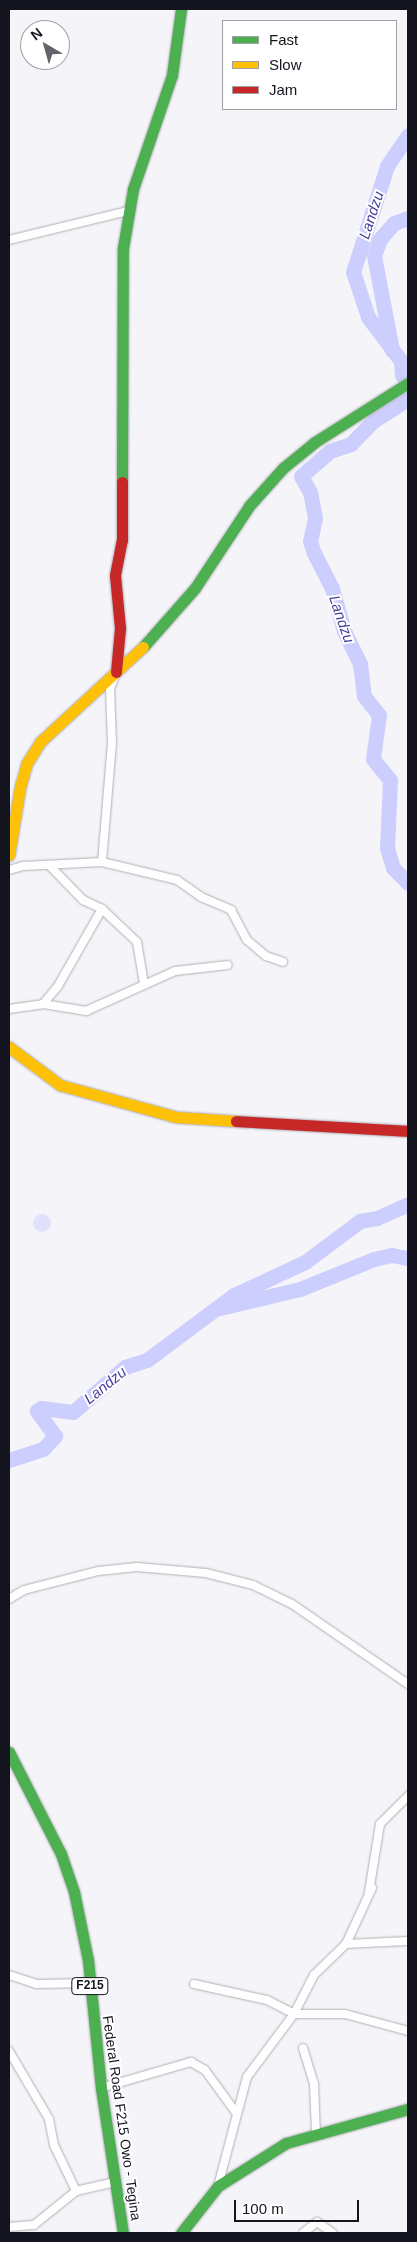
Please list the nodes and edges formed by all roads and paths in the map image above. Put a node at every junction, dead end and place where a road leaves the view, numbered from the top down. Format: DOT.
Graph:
graph roads {
  1 [pos="182,9"];
  2 [pos="128,211"];
  3 [pos="9,240"];
  4 [pos="408,383"];
  5 [pos="116,672"];
  6 [pos="9,855"];
  7 [pos="102,862"];
  8 [pos="49,866"];
  9 [pos="9,870"];
  10 [pos="102,909"];
  11 [pos="283,962"];
  12 [pos="228,965"];
  13 [pos="144,984"];
  14 [pos="43,1004"];
  15 [pos="9,1009"];
  16 [pos="9,1047"];
  17 [pos="408,1131"];
  18 [pos="9,1599"];
  19 [pos="408,1684"];
  20 [pos="9,1752"];
  21 [pos="408,1796"];
  22 [pos="408,1941"];
  23 [pos="346,1944"];
  24 [pos="9,1975"];
  25 [pos="90,1983"];
  26 [pos="194,1984"];
  27 [pos="294,2014"];
  28 [pos="408,2031"];
  29 [pos="303,2048"];
  30 [pos="9,2051"];
  31 [pos="101,2088"];
  32 [pos="408,2109"];
  33 [pos="237,2114"];
  34 [pos="316,2133"];
  35 [pos="115,2182"];
  36 [pos="218,2186"];
  37 [pos="76,2191"];
  38 [pos="9,2227"];
  39 [pos="123,2233"];
  40 [pos="181,2233"];
  41 [pos="303,2233"];
  42 [pos="333,2233"];
  1 -- 2 [label="street"];
  2 -- 3 [label="street"];
  2 -- 5 [label="street"];
  4 -- 5 [label="street"];
  5 -- 6 [label="street"];
  5 -- 7 [label="street"];
  7 -- 8 [label="street"];
  7 -- 11 [label="street"];
  8 -- 9 [label="street"];
  8 -- 10 [label="street"];
  10 -- 13 [label="street"];
  10 -- 14 [label="street"];
  12 -- 13 [label="street"];
  13 -- 14 [label="street"];
  14 -- 15 [label="street"];
  16 -- 17 [label="street"];
  18 -- 19 [label="street"];
  20 -- 25 [label="street, Federal Road F215 Owo - Tegina / F215"];
  21 -- 23 [label="street"];
  22 -- 23 [label="street"];
  23 -- 27 [label="street"];
  24 -- 25 [label="street"];
  25 -- 31 [label="street, Federal Road F215 Owo - Tegina / F215"];
  26 -- 27 [label="street"];
  27 -- 28 [label="street"];
  27 -- 33 [label="street"];
  29 -- 34 [label="street"];
  30 -- 37 [label="street"];
  31 -- 33 [label="street"];
  31 -- 35 [label="street, Federal Road F215 Owo - Tegina / F215"];
  32 -- 34 [label="street"];
  33 -- 36 [label="street"];
  34 -- 36 [label="street"];
  35 -- 37 [label="street"];
  35 -- 39 [label="street, Federal Road F215 Owo - Tegina / F215"];
  36 -- 40 [label="street"];
  37 -- 38 [label="street"];
  41 -- 42 [label="street"];
}
